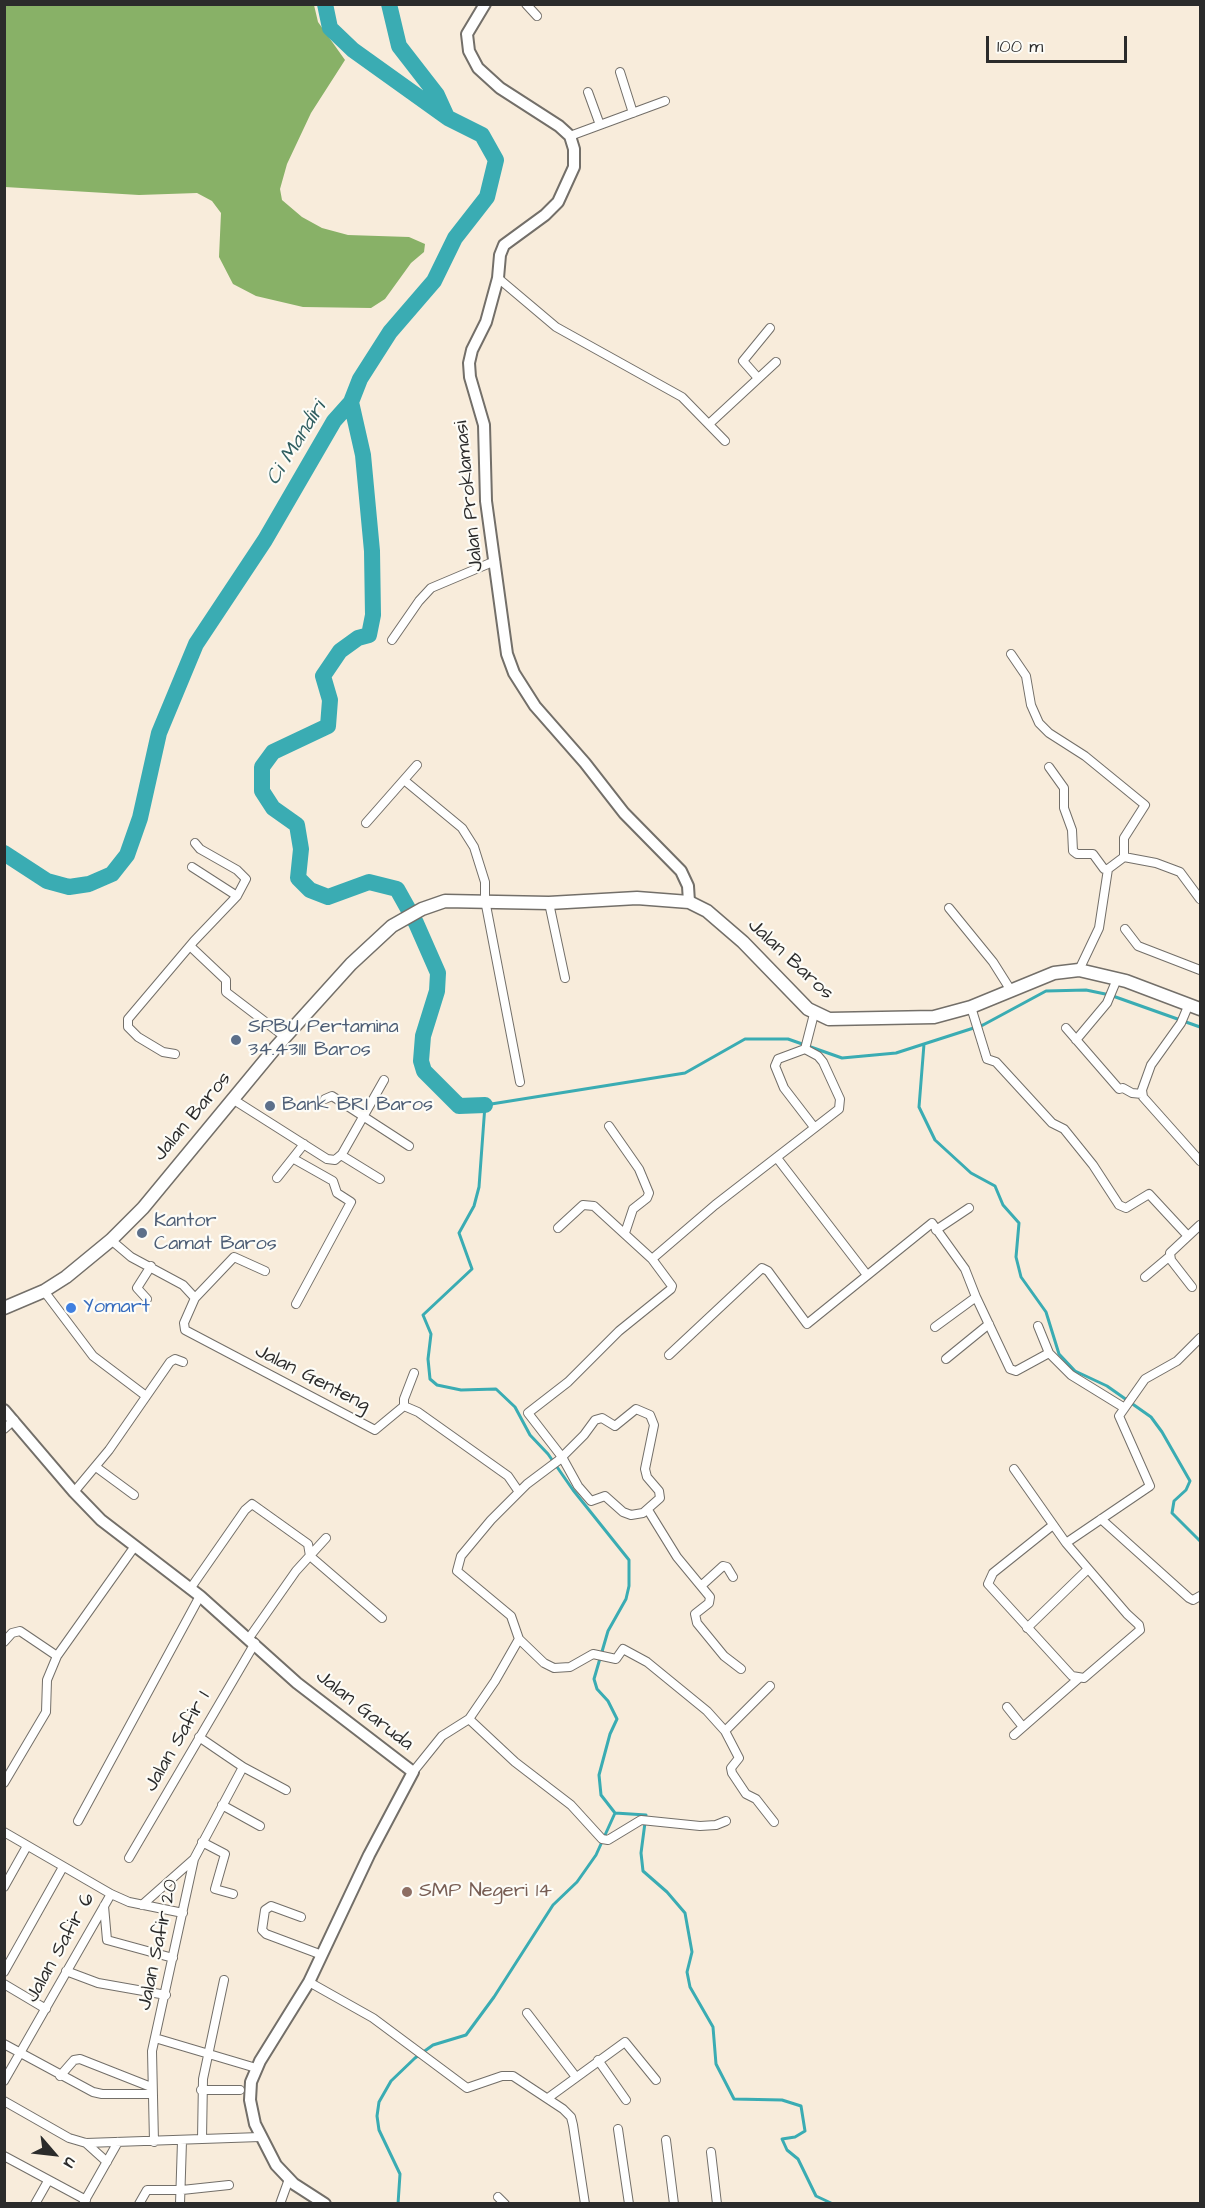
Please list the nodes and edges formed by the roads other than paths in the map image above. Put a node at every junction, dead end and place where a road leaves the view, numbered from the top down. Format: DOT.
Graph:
graph roads {
  1 [pos="485,4"];
  2 [pos="526,4"];
  3 [pos="537,16"];
  4 [pos="620,72"];
  5 [pos="588,92"];
  6 [pos="665,101"];
  7 [pos="633,113"];
  8 [pos="600,125"];
  9 [pos="570,136"];
  10 [pos="498,278"];
  11 [pos="770,328"];
  12 [pos="776,362"];
  13 [pos="758,378"];
  14 [pos="710,424"];
  15 [pos="725,441"];
  16 [pos="495,561"];
  17 [pos="392,640"];
  18 [pos="1011,654"];
  19 [pos="417,765"];
  20 [pos="1049,767"];
  21 [pos="404,780"];
  22 [pos="366,823"];
  23 [pos="195,843"];
  24 [pos="1124,856"];
  25 [pos="192,867"];
  26 [pos="1108,869"];
  27 [pos="237,896"];
  28 [pos="1200,898"];
  29 [pos="486,900"];
  30 [pos="689,902"];
  31 [pos="549,903"];
  32 [pos="949,908"];
  33 [pos="1125,929"];
  34 [pos="190,946"];
  35 [pos="1079,970"];
  36 [pos="1200,970"];
  37 [pos="565,978"];
  38 [pos="1011,989"];
  39 [pos="1114,989"];
  40 [pos="1192,1008"];
  41 [pos="973,1013"];
  42 [pos="814,1014"];
  43 [pos="1066,1028"];
  44 [pos="285,1037"];
  45 [pos="1076,1040"];
  46 [pos="805,1048"];
  47 [pos="175,1054"];
  48 [pos="384,1080"];
  49 [pos="520,1082"];
  50 [pos="1142,1094"];
  51 [pos="325,1099"];
  52 [pos="234,1100"];
  53 [pos="363,1117"];
  54 [pos="609,1126"];
  55 [pos="814,1127"];
  56 [pos="304,1144"];
  57 [pos="409,1146"];
  58 [pos="341,1155"];
  59 [pos="777,1158"];
  60 [pos="294,1159"];
  61 [pos="1200,1161"];
  62 [pos="277,1178"];
  63 [pos="380,1179"];
  64 [pos="969,1209"];
  65 [pos="1200,1225"];
  66 [pos="558,1228"];
  67 [pos="936,1230"];
  68 [pos="625,1233"];
  69 [pos="1187,1235"];
  70 [pos="111,1240"];
  71 [pos="1170,1256"];
  72 [pos="652,1259"];
  73 [pos="151,1266"];
  74 [pos="265,1271"];
  75 [pos="867,1275"];
  76 [pos="1144,1277"];
  77 [pos="1192,1287"];
  78 [pos="44,1291"];
  79 [pos="976,1297"];
  80 [pos="195,1298"];
  81 [pos="147,1299"];
  82 [pos="296,1304"];
  83 [pos="4,1308"];
  84 [pos="989,1324"];
  85 [pos="1038,1326"];
  86 [pos="935,1328"];
  87 [pos="1200,1338"];
  88 [pos="1049,1353"];
  89 [pos="669,1355"];
  90 [pos="946,1359"];
  91 [pos="183,1362"];
  92 [pos="414,1373"];
  93 [pos="146,1396"];
  94 [pos="404,1406"];
  95 [pos="1125,1406"];
  96 [pos="4,1410"];
  97 [pos="14,1420"];
  98 [pos="4,1429"];
  99 [pos="557,1461"];
  100 [pos="96,1467"];
  101 [pos="1014,1469"];
  102 [pos="74,1492"];
  103 [pos="519,1492"];
  104 [pos="134,1495"];
  105 [pos="648,1510"];
  106 [pos="1101,1519"];
  107 [pos="1053,1525"];
  108 [pos="326,1538"];
  109 [pos="1066,1543"];
  110 [pos="135,1546"];
  111 [pos="310,1556"];
  112 [pos="1088,1569"];
  113 [pos="733,1576"];
  114 [pos="701,1586"];
  115 [pos="190,1589"];
  116 [pos="200,1596"];
  117 [pos="1200,1596"];
  118 [pos="382,1618"];
  119 [pos="1027,1628"];
  120 [pos="519,1638"];
  121 [pos="252,1640"];
  122 [pos="4,1642"];
  123 [pos="57,1656"];
  124 [pos="741,1669"];
  125 [pos="1078,1679"];
  126 [pos="770,1686"];
  127 [pos="1007,1707"];
  128 [pos="469,1719"];
  129 [pos="1023,1727"];
  130 [pos="725,1731"];
  131 [pos="1014,1735"];
  132 [pos="200,1737"];
  133 [pos="243,1767"];
  134 [pos="413,1772"];
  135 [pos="4,1783"];
  136 [pos="286,1790"];
  137 [pos="222,1805"];
  138 [pos="78,1821"];
  139 [pos="726,1821"];
  140 [pos="774,1822"];
  141 [pos="260,1826"];
  142 [pos="4,1832"];
  143 [pos="202,1842"];
  144 [pos="27,1846"];
  145 [pos="129,1858"];
  146 [pos="194,1859"];
  147 [pos="63,1867"];
  148 [pos="4,1887"];
  149 [pos="111,1894"];
  150 [pos="233,1894"];
  151 [pos="104,1905"];
  152 [pos="142,1905"];
  153 [pos="183,1912"];
  154 [pos="301,1917"];
  155 [pos="322,1954"];
  156 [pos="173,1958"];
  157 [pos="66,1971"];
  158 [pos="4,1972"];
  159 [pos="224,1980"];
  160 [pos="309,1982"];
  161 [pos="4,1984"];
  162 [pos="166,1995"];
  163 [pos="46,2009"];
  164 [pos="527,2013"];
  165 [pos="155,2038"];
  166 [pos="4,2044"];
  167 [pos="208,2052"];
  168 [pos="21,2053"];
  169 [pos="598,2060"];
  170 [pos="256,2068"];
  171 [pos="60,2076"];
  172 [pos="576,2077"];
  173 [pos="656,2080"];
  174 [pos="4,2081"];
  175 [pos="152,2090"];
  176 [pos="201,2090"];
  177 [pos="240,2090"];
  178 [pos="548,2098"];
  179 [pos="626,2100"];
  180 [pos="4,2101"];
  181 [pos="618,2129"];
  182 [pos="260,2137"];
  183 [pos="202,2139"];
  184 [pos="182,2140"];
  185 [pos="666,2140"];
  186 [pos="118,2142"];
  187 [pos="153,2142"];
  188 [pos="86,2143"];
  189 [pos="711,2152"];
  190 [pos="4,2156"];
  191 [pos="107,2162"];
  192 [pos="289,2179"];
  193 [pos="48,2181"];
  194 [pos="229,2185"];
  195 [pos="182,2190"];
  196 [pos="498,2197"];
  197 [pos="85,2202"];
  198 [pos="35,2204"];
  199 [pos="139,2204"];
  200 [pos="180,2204"];
  201 [pos="280,2204"];
  202 [pos="325,2204"];
  203 [pos="505,2204"];
  204 [pos="585,2204"];
  205 [pos="629,2204"];
  206 [pos="674,2204"];
  207 [pos="717,2204"];
  1 -- 9 [label="street"];
  2 -- 3 [label="street"];
  4 -- 7 [label="street"];
  5 -- 8 [label="street"];
  6 -- 7 [label="street"];
  7 -- 8 [label="street"];
  8 -- 9 [label="street"];
  9 -- 10 [label="street, Jalan Proklamasi"];
  10 -- 14 [label="street"];
  10 -- 16 [label="street, Jalan Proklamasi"];
  11 -- 13 [label="street"];
  12 -- 13 [label="street"];
  13 -- 14 [label="street"];
  14 -- 15 [label="street"];
  16 -- 17 [label="street"];
  16 -- 30 [label="street, Jalan Proklamasi"];
  18 -- 24 [label="street"];
  19 -- 21 [label="street"];
  20 -- 26 [label="street"];
  21 -- 22 [label="street"];
  21 -- 29 [label="street"];
  23 -- 27 [label="street"];
  24 -- 26 [label="street"];
  24 -- 28 [label="street"];
  25 -- 27 [label="street"];
  26 -- 35 [label="street"];
  27 -- 34 [label="street"];
  29 -- 31 [label="main road, Jalan Baros"];
  29 -- 44 [label="main road, Jalan Baros"];
  29 -- 49 [label="street"];
  30 -- 31 [label="main road, Jalan Baros"];
  30 -- 42 [label="main road, Jalan Baros"];
  31 -- 37 [label="street"];
  32 -- 38 [label="street"];
  33 -- 36 [label="street"];
  34 -- 44 [label="street"];
  34 -- 47 [label="street"];
  35 -- 38 [label="main road, Jalan Baros"];
  35 -- 39 [label="main road, Jalan Baros"];
  38 -- 41 [label="main road, Jalan Baros"];
  39 -- 40 [label="main road, Jalan Baros"];
  39 -- 45 [label="street"];
  40 -- 50 [label="street"];
  41 -- 42 [label="main road, Jalan Baros"];
  41 -- 69 [label="street"];
  42 -- 46 [label="street"];
  43 -- 45 [label="street"];
  44 -- 52 [label="main road, Jalan Baros"];
  45 -- 50 [label="street"];
  46 -- 55 [label="street"];
  46 -- 55 [label="street"];
  48 -- 53 [label="street"];
  50 -- 61 [label="street"];
  51 -- 53 [label="street"];
  52 -- 56 [label="street"];
  52 -- 70 [label="main road, Jalan Baros"];
  53 -- 57 [label="street"];
  53 -- 58 [label="street"];
  54 -- 68 [label="street"];
  55 -- 59 [label="street"];
  56 -- 58 [label="street"];
  56 -- 60 [label="street"];
  58 -- 63 [label="street"];
  59 -- 72 [label="street"];
  59 -- 75 [label="street"];
  60 -- 62 [label="street"];
  60 -- 82 [label="street"];
  64 -- 67 [label="street"];
  65 -- 69 [label="street"];
  66 -- 68 [label="street"];
  67 -- 75 [label="street"];
  67 -- 79 [label="street"];
  68 -- 72 [label="street"];
  69 -- 71 [label="street"];
  70 -- 73 [label="street"];
  70 -- 78 [label="main road, Jalan Baros"];
  71 -- 76 [label="street"];
  71 -- 77 [label="street"];
  72 -- 99 [label="street"];
  73 -- 80 [label="street"];
  73 -- 81 [label="street"];
  74 -- 80 [label="street"];
  75 -- 89 [label="street"];
  78 -- 83 [label="main road, Jalan Baros"];
  78 -- 93 [label="street"];
  79 -- 84 [label="street"];
  79 -- 86 [label="street"];
  80 -- 94 [label="street, Jalan Genteng"];
  84 -- 88 [label="street"];
  84 -- 90 [label="street"];
  85 -- 88 [label="street"];
  87 -- 95 [label="street"];
  88 -- 95 [label="street"];
  91 -- 93 [label="street"];
  92 -- 94 [label="street"];
  93 -- 100 [label="street"];
  94 -- 103 [label="street"];
  95 -- 106 [label="street"];
  96 -- 97 [label="street, Jalan Garuda"];
  97 -- 98 [label="street"];
  97 -- 102 [label="street, Jalan Garuda"];
  99 -- 103 [label="street"];
  99 -- 105 [label="street"];
  99 -- 105 [label="street"];
  100 -- 102 [label="street"];
  100 -- 104 [label="street"];
  101 -- 107 [label="street"];
  102 -- 110 [label="street, Jalan Garuda"];
  103 -- 120 [label="street"];
  105 -- 114 [label="street"];
  106 -- 109 [label="street"];
  106 -- 117 [label="street"];
  107 -- 109 [label="street"];
  107 -- 119 [label="street"];
  108 -- 111 [label="street, Jalan Safir 1"];
  109 -- 112 [label="street"];
  110 -- 115 [label="street, Jalan Garuda"];
  110 -- 123 [label="street"];
  111 -- 115 [label="street"];
  111 -- 118 [label="street"];
  111 -- 121 [label="street, Jalan Safir 1"];
  112 -- 119 [label="street"];
  112 -- 125 [label="street"];
  113 -- 114 [label="street"];
  114 -- 124 [label="street"];
  115 -- 116 [label="street, Jalan Garuda"];
  116 -- 121 [label="street, Jalan Garuda"];
  116 -- 138 [label="street"];
  119 -- 125 [label="street"];
  120 -- 128 [label="street"];
  120 -- 130 [label="street"];
  121 -- 132 [label="street, Jalan Safir 1"];
  121 -- 134 [label="street, Jalan Garuda"];
  122 -- 123 [label="street"];
  123 -- 135 [label="street"];
  125 -- 129 [label="street"];
  126 -- 130 [label="street"];
  127 -- 129 [label="street"];
  128 -- 134 [label="street"];
  128 -- 139 [label="street"];
  129 -- 131 [label="street"];
  130 -- 140 [label="street"];
  132 -- 133 [label="street"];
  132 -- 145 [label="street, Jalan Safir 1"];
  133 -- 136 [label="street"];
  133 -- 137 [label="street"];
  134 -- 155 [label="street, Jalan Garuda"];
  137 -- 141 [label="street"];
  137 -- 143 [label="street"];
  142 -- 144 [label="street"];
  143 -- 146 [label="street"];
  143 -- 150 [label="street"];
  144 -- 147 [label="street"];
  144 -- 148 [label="street"];
  146 -- 152 [label="street"];
  146 -- 153 [label="street, Jalan Safir 20"];
  147 -- 149 [label="street"];
  147 -- 158 [label="street"];
  149 -- 151 [label="street, Jalan Safir 6"];
  149 -- 152 [label="street"];
  151 -- 156 [label="street"];
  151 -- 157 [label="street, Jalan Safir 6"];
  152 -- 153 [label="street"];
  153 -- 156 [label="street, Jalan Safir 20"];
  154 -- 155 [label="street"];
  155 -- 160 [label="street, Jalan Garuda"];
  156 -- 162 [label="street, Jalan Safir 20"];
  157 -- 162 [label="street"];
  157 -- 163 [label="street, Jalan Safir 6"];
  159 -- 167 [label="street"];
  160 -- 170 [label="street, Jalan Garuda"];
  160 -- 178 [label="street"];
  161 -- 163 [label="street"];
  162 -- 165 [label="street, Jalan Safir 20"];
  163 -- 168 [label="street, Jalan Safir 6"];
  164 -- 172 [label="street"];
  165 -- 167 [label="street"];
  165 -- 175 [label="street, Jalan Safir 20"];
  166 -- 168 [label="street"];
  167 -- 170 [label="street"];
  167 -- 176 [label="street"];
  168 -- 171 [label="street"];
  168 -- 174 [label="street, Jalan Safir 6"];
  169 -- 172 [label="street"];
  169 -- 173 [label="street"];
  169 -- 179 [label="street"];
  170 -- 182 [label="street, Jalan Garuda"];
  171 -- 175 [label="street"];
  171 -- 175 [label="street"];
  172 -- 178 [label="street"];
  175 -- 187 [label="street, Jalan Safir 20"];
  176 -- 177 [label="street"];
  176 -- 183 [label="street"];
  178 -- 204 [label="street"];
  180 -- 188 [label="street"];
  181 -- 205 [label="street"];
  182 -- 183 [label="street"];
  182 -- 192 [label="street, Jalan Garuda"];
  183 -- 184 [label="street"];
  184 -- 187 [label="street"];
  184 -- 195 [label="street"];
  185 -- 206 [label="street"];
  186 -- 187 [label="street"];
  186 -- 188 [label="street"];
  186 -- 191 [label="street"];
  188 -- 191 [label="street"];
  189 -- 207 [label="street"];
  190 -- 193 [label="street"];
  191 -- 197 [label="street"];
  192 -- 201 [label="street"];
  192 -- 202 [label="street, Jalan Garuda"];
  193 -- 197 [label="street"];
  193 -- 198 [label="street"];
  194 -- 195 [label="street"];
  195 -- 199 [label="street"];
  195 -- 200 [label="street"];
  196 -- 203 [label="street"];
}
